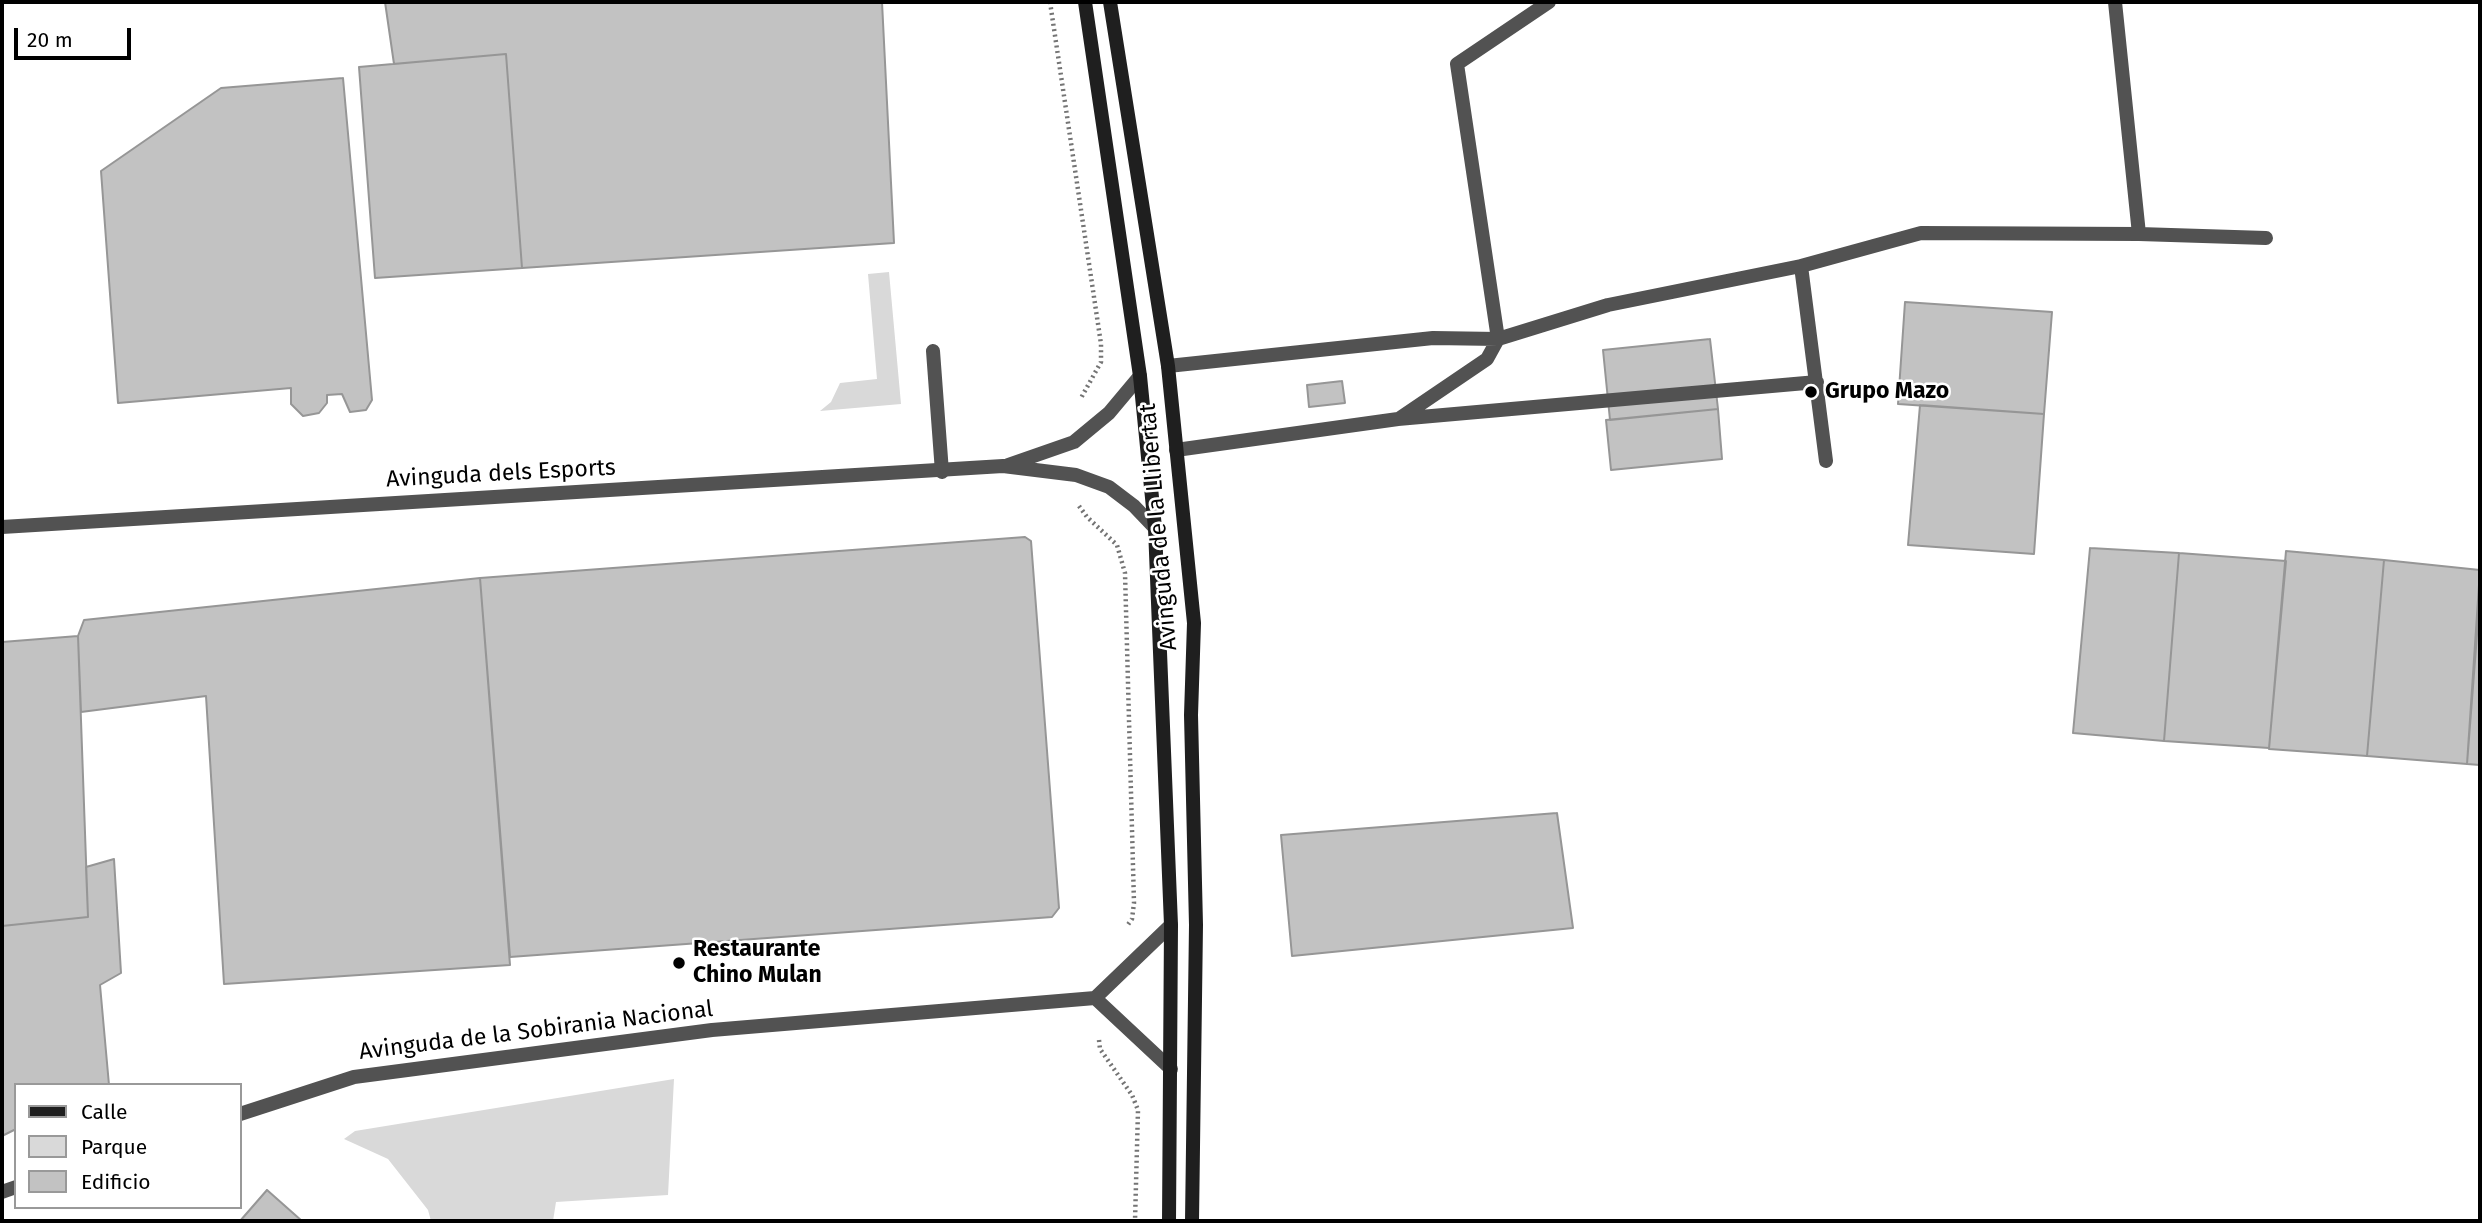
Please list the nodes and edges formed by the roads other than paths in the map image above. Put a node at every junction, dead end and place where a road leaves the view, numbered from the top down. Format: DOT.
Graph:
graph roads {
  1 [pos="1084,2"];
  2 [pos="1110,2"];
  3 [pos="1549,2"];
  4 [pos="2115,2"];
  5 [pos="2139,234"];
  6 [pos="2266,238"];
  7 [pos="1801,266"];
  8 [pos="1498,339"];
  9 [pos="933,351"];
  10 [pos="1168,366"];
  11 [pos="1140,376"];
  12 [pos="1817,382"];
  13 [pos="1398,419"];
  14 [pos="1175,450"];
  15 [pos="1826,461"];
  16 [pos="1003,466"];
  17 [pos="942,472"];
  18 [pos="2,527"];
  19 [pos="1156,528"];
  20 [pos="1171,925"];
  21 [pos="1095,998"];
  22 [pos="1171,1069"];
  23 [pos="242,1113"];
  24 [pos="1168,1221"];
  25 [pos="1192,1221"];
  1 -- 11 [label="main road, Avinguda de la Llibertat"];
  2 -- 10 [label="main road, Avinguda de la Llibertat"];
  3 -- 8 [label="street"];
  4 -- 5 [label="street"];
  5 -- 6 [label="street"];
  5 -- 7 [label="street"];
  7 -- 8 [label="street"];
  7 -- 12 [label="street"];
  8 -- 10 [label="street"];
  8 -- 13 [label="street"];
  9 -- 17 [label="street"];
  10 -- 14 [label="main road, Avinguda de la Llibertat"];
  11 -- 16 [label="street, Avinguda dels Esports"];
  11 -- 19 [label="main road, Avinguda de la Llibertat"];
  12 -- 13 [label="street"];
  12 -- 15 [label="street"];
  13 -- 14 [label="street"];
  14 -- 25 [label="main road, Avinguda de la Llibertat"];
  16 -- 17 [label="street, Avinguda dels Esports"];
  16 -- 19 [label="street, Avinguda dels Esports"];
  17 -- 18 [label="street, Avinguda dels Esports"];
  19 -- 20 [label="main road, Avinguda de la Llibertat"];
  20 -- 21 [label="street"];
  20 -- 22 [label="main road, Avinguda de la Llibertat"];
  21 -- 22 [label="street"];
  21 -- 23 [label="street, Avinguda de la Sobirania Nacional"];
  22 -- 24 [label="main road, Avinguda de la Llibertat"];
}
